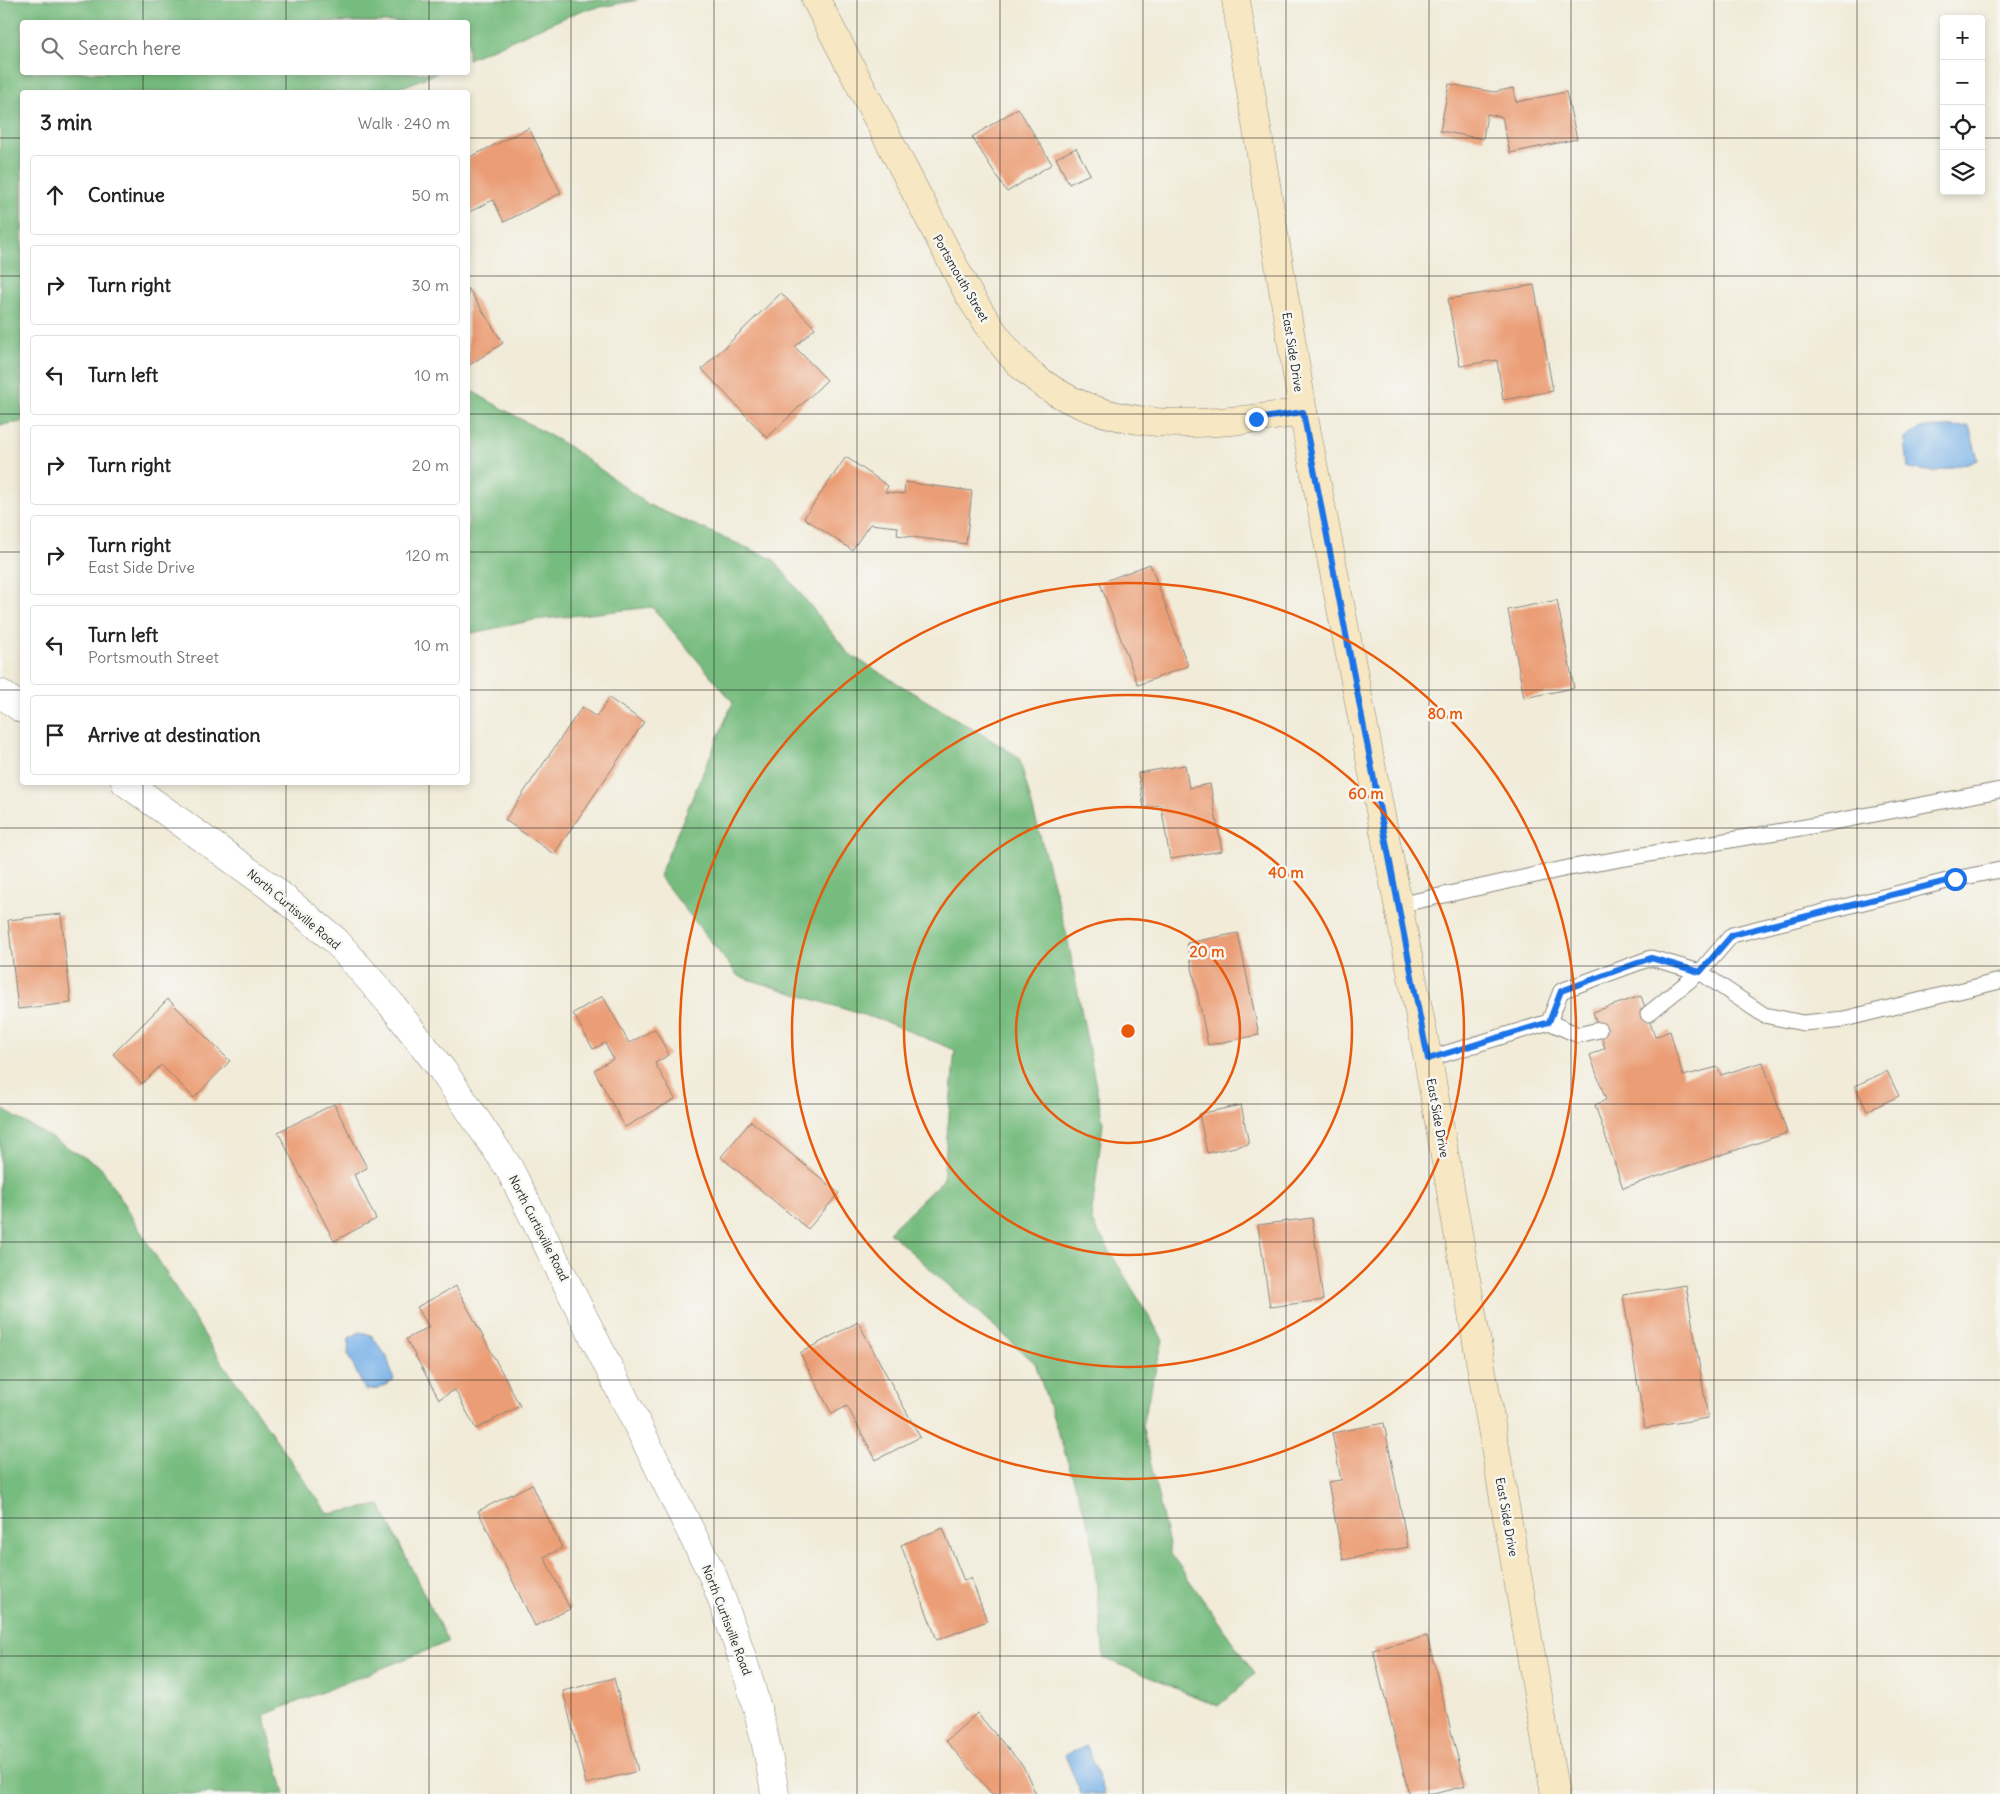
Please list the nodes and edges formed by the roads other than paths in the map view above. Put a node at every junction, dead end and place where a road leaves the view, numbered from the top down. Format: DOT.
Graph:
graph roads {
  1 [pos="816,0"];
  2 [pos="1236,0"];
  3 [pos="1303,412"];
  4 [pos="0,693"];
  5 [pos="20,708"];
  6 [pos="129,785"];
  7 [pos="2000,790"];
  8 [pos="2000,870"];
  9 [pos="1398,905"];
  10 [pos="1700,972"];
  11 [pos="2000,981"];
  12 [pos="1648,1014"];
  13 [pos="1549,1022"];
  14 [pos="1598,1030"];
  15 [pos="1428,1059"];
  16 [pos="775,1794"];
  17 [pos="1555,1794"];
  1 -- 3 [label="main road, Portsmouth Street"];
  2 -- 3 [label="main road, East Side Drive"];
  3 -- 9 [label="main road, East Side Drive"];
  4 -- 5 [label="street"];
  6 -- 16 [label="street, North Curtisville Road"];
  7 -- 9 [label="lane"];
  8 -- 10 [label="lane"];
  9 -- 15 [label="main road, East Side Drive"];
  10 -- 11 [label="lane"];
  10 -- 12 [label="lane"];
  10 -- 13 [label="lane"];
  13 -- 14 [label="lane"];
  13 -- 15 [label="lane"];
  15 -- 17 [label="main road, East Side Drive"];
}
